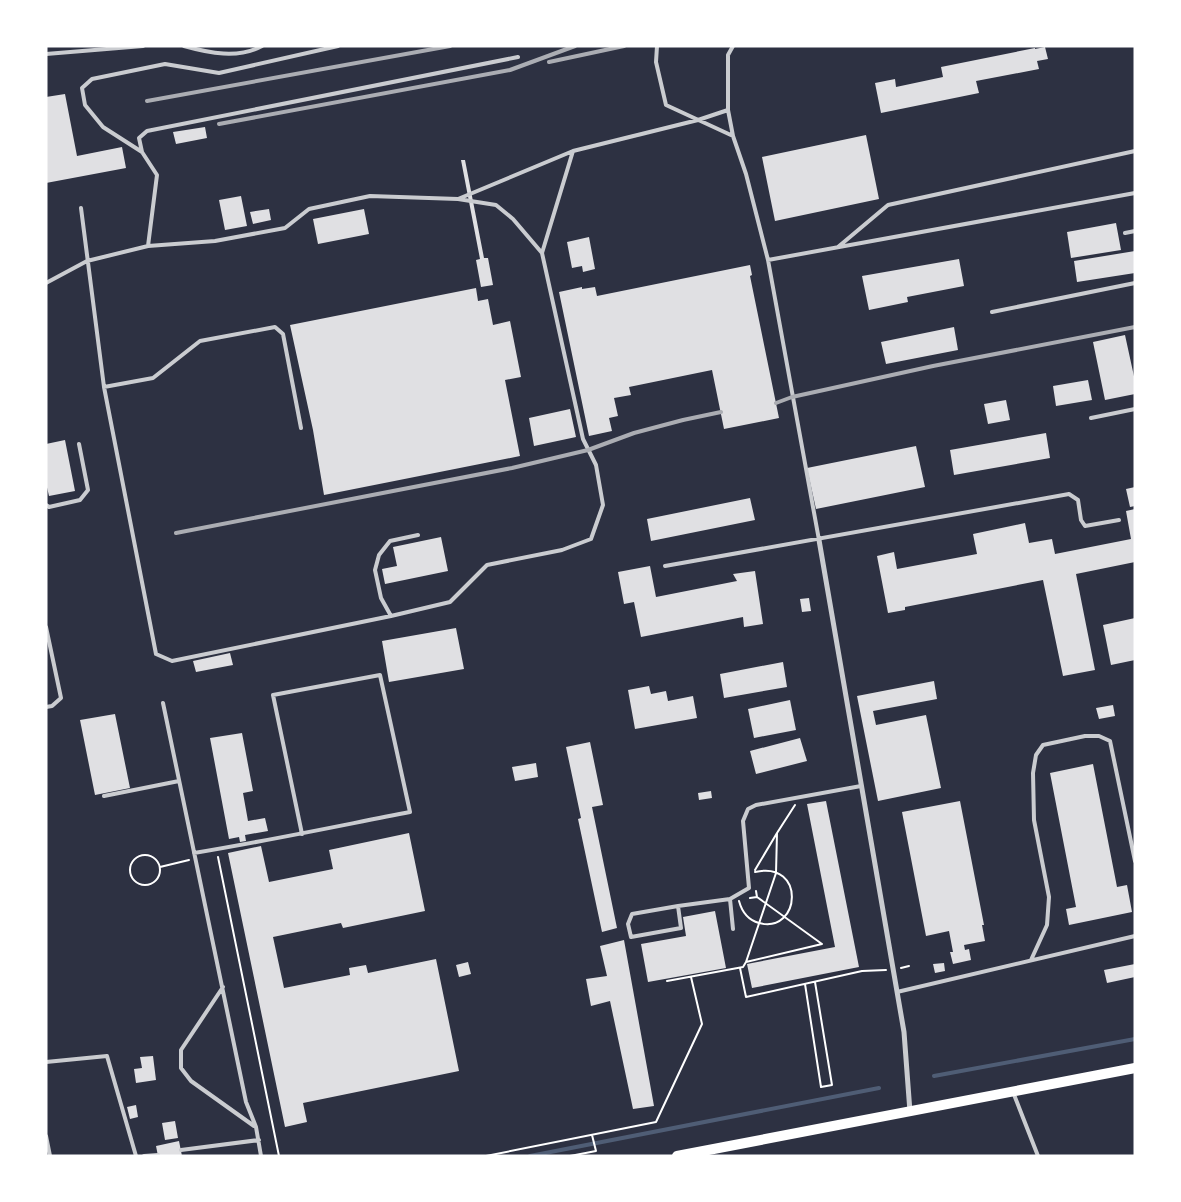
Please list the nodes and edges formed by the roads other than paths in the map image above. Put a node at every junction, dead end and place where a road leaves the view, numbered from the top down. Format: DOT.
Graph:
graph roads {
  1 [pos="143,46"];
  2 [pos="184,46"];
  3 [pos="262,46"];
  4 [pos="338,46"];
  5 [pos="657,46"];
  6 [pos="733,46"];
  7 [pos="46,54"];
  8 [pos="518,57"];
  9 [pos="728,110"];
  10 [pos="698,120"];
  11 [pos="733,136"];
  12 [pos="572,151"];
  13 [pos="1135,151"];
  14 [pos="142,152"];
  15 [pos="1135,193"];
  16 [pos="458,199"];
  17 [pos="81,208"];
  18 [pos="1135,231"];
  19 [pos="1125,233"];
  20 [pos="148,246"];
  21 [pos="837,248"];
  22 [pos="542,253"];
  23 [pos="768,260"];
  24 [pos="87,261"];
  25 [pos="46,283"];
  26 [pos="1135,283"];
  27 [pos="992,312"];
  28 [pos="104,387"];
  29 [pos="1135,409"];
  30 [pos="1091,418"];
  31 [pos="301,428"];
  32 [pos="79,444"];
  33 [pos="46,506"];
  34 [pos="1119,520"];
  35 [pos="418,535"];
  36 [pos="818,540"];
  37 [pos="665,566"];
  38 [pos="391,616"];
  39 [pos="46,627"];
  40 [pos="163,703"];
  41 [pos="46,707"];
  42 [pos="179,781"];
  43 [pos="861,786"];
  44 [pos="104,796"];
  45 [pos="302,834"];
  46 [pos="194,853"];
  47 [pos="1135,861"];
  48 [pos="730,899"];
  49 [pos="678,906"];
  50 [pos="733,929"];
  51 [pos="1135,936"];
  52 [pos="1031,960"];
  53 [pos="223,987"];
  54 [pos="897,992"];
  55 [pos="46,1062"];
  56 [pos="1135,1068"];
  57 [pos="1013,1092"];
  58 [pos="910,1112"];
  59 [pos="256,1127"];
  60 [pos="46,1136"];
  61 [pos="259,1140"];
  62 [pos="181,1150"];
  63 [pos="158,1155"];
  64 [pos="50,1156"];
  65 [pos="136,1156"];
  66 [pos="144,1156"];
  67 [pos="261,1156"];
  68 [pos="677,1156"];
  69 [pos="1038,1156"];
  1 -- 7 [label="lane"];
  2 -- 3 [label="lane"];
  4 -- 14 [label="lane"];
  5 -- 10 [label="lane"];
  6 -- 9 [label="lane"];
  8 -- 14 [label="lane"];
  9 -- 10 [label="lane"];
  9 -- 11 [label="lane"];
  10 -- 11 [label="lane"];
  10 -- 12 [label="lane"];
  11 -- 23 [label="lane"];
  12 -- 16 [label="lane"];
  12 -- 22 [label="lane"];
  13 -- 21 [label="lane"];
  14 -- 20 [label="lane"];
  15 -- 21 [label="lane"];
  16 -- 20 [label="lane"];
  16 -- 22 [label="lane"];
  17 -- 24 [label="lane"];
  18 -- 19 [label="lane"];
  20 -- 24 [label="lane"];
  21 -- 23 [label="lane"];
  22 -- 38 [label="lane"];
  23 -- 36 [label="lane"];
  24 -- 25 [label="lane"];
  24 -- 28 [label="lane"];
  26 -- 27 [label="lane"];
  28 -- 31 [label="lane"];
  28 -- 38 [label="lane"];
  29 -- 30 [label="lane"];
  32 -- 33 [label="lane"];
  34 -- 36 [label="lane"];
  35 -- 38 [label="lane"];
  36 -- 37 [label="lane"];
  36 -- 43 [label="street"];
  39 -- 41 [label="lane"];
  40 -- 42 [label="lane"];
  42 -- 44 [label="lane"];
  42 -- 46 [label="lane"];
  43 -- 48 [label="lane"];
  43 -- 54 [label="street"];
  45 -- 45 [label="lane"];
  45 -- 46 [label="lane"];
  46 -- 53 [label="lane"];
  47 -- 52 [label="lane"];
  48 -- 49 [label="lane"];
  48 -- 50 [label="lane"];
  49 -- 49 [label="lane"];
  51 -- 52 [label="lane"];
  52 -- 54 [label="lane"];
  53 -- 59 [label="lane"];
  53 -- 59 [label="lane"];
  54 -- 58 [label="street"];
  55 -- 65 [label="lane"];
  56 -- 57 [label="main road"];
  57 -- 58 [label="main road"];
  57 -- 69 [label="lane"];
  58 -- 68 [label="main road"];
  59 -- 61 [label="lane"];
  60 -- 64 [label="lane"];
  61 -- 62 [label="lane"];
  61 -- 67 [label="lane"];
  63 -- 66 [label="lane"];
}
